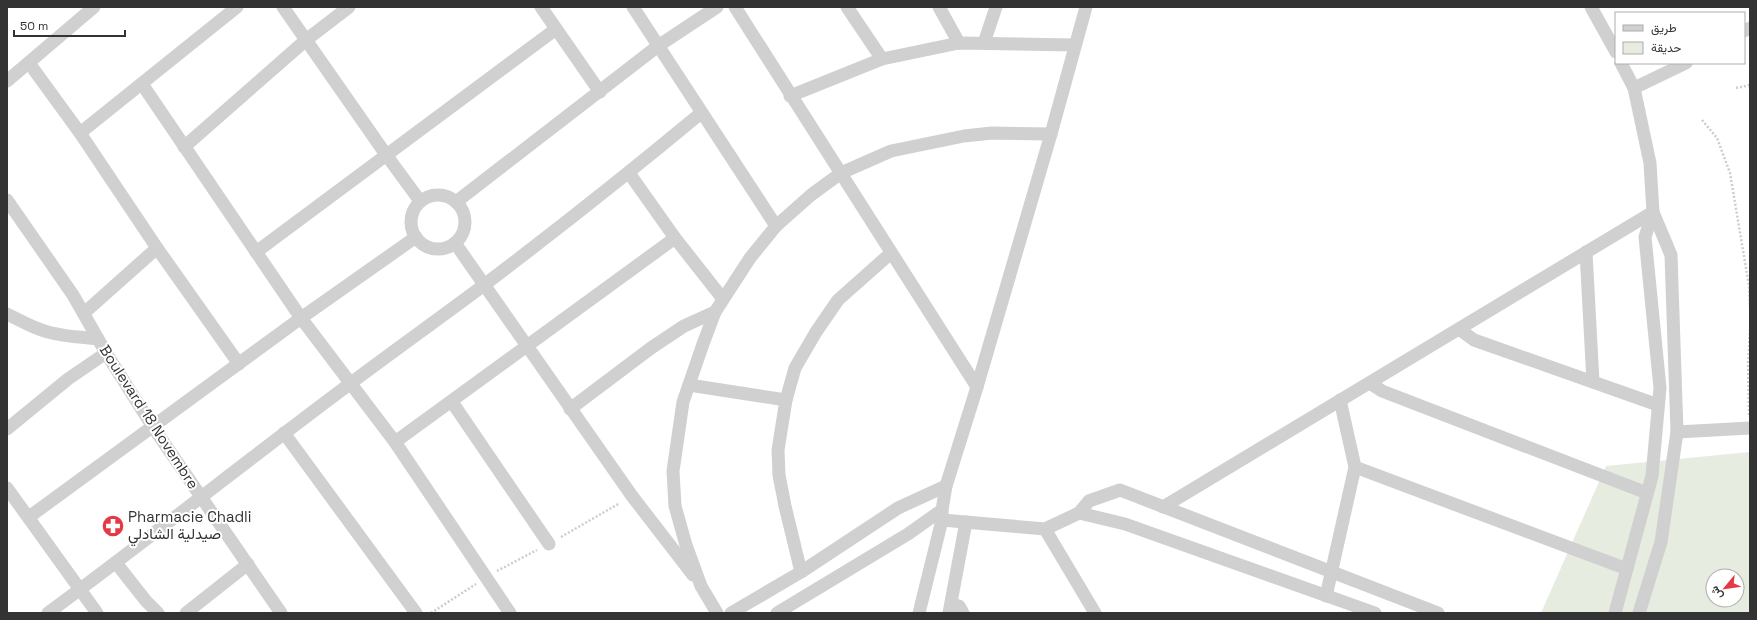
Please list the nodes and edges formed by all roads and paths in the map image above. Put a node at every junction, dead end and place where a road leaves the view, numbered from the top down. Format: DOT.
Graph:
graph roads {
  1 [pos="94,7"];
  2 [pos="237,7"];
  3 [pos="283,7"];
  4 [pos="349,7"];
  5 [pos="541,7"];
  6 [pos="632,7"];
  7 [pos="717,7"];
  8 [pos="735,7"];
  9 [pos="847,7"];
  10 [pos="939,7"];
  11 [pos="996,7"];
  12 [pos="1086,7"];
  13 [pos="1591,7"];
  14 [pos="556,29"];
  15 [pos="306,40"];
  16 [pos="959,43"];
  17 [pos="984,43"];
  18 [pos="1075,45"];
  19 [pos="658,46"];
  20 [pos="1615,50"];
  21 [pos="882,59"];
  22 [pos="29,63"];
  23 [pos="1622,64"];
  24 [pos="1684,64"];
  25 [pos="7,81"];
  26 [pos="142,84"];
  27 [pos="1750,85"];
  28 [pos="1634,88"];
  29 [pos="1736,88"];
  30 [pos="600,92"];
  31 [pos="790,96"];
  32 [pos="701,113"];
  33 [pos="1702,120"];
  34 [pos="80,133"];
  35 [pos="1051,134"];
  36 [pos="184,147"];
  37 [pos="387,156"];
  38 [pos="629,173"];
  39 [pos="840,173"];
  40 [pos="7,200"];
  41 [pos="420,201"];
  42 [pos="456,202"];
  43 [pos="1653,212"];
  44 [pos="776,226"];
  45 [pos="416,238"];
  46 [pos="675,238"];
  47 [pos="455,243"];
  48 [pos="157,248"];
  49 [pos="256,252"];
  50 [pos="1586,252"];
  51 [pos="891,253"];
  52 [pos="484,284"];
  53 [pos="723,299"];
  54 [pos="1750,304"];
  55 [pos="1750,308"];
  56 [pos="714,312"];
  57 [pos="84,313"];
  58 [pos="7,314"];
  59 [pos="302,318"];
  60 [pos="1459,329"];
  61 [pos="1750,330"];
  62 [pos="98,339"];
  63 [pos="528,346"];
  64 [pos="106,353"];
  65 [pos="239,364"];
  66 [pos="1370,382"];
  67 [pos="1593,382"];
  68 [pos="350,383"];
  69 [pos="689,385"];
  70 [pos="977,387"];
  71 [pos="786,400"];
  72 [pos="1340,400"];
  73 [pos="452,402"];
  74 [pos="1658,405"];
  75 [pos="570,409"];
  76 [pos="153,426"];
  77 [pos="1750,428"];
  78 [pos="7,429"];
  79 [pos="1677,432"];
  80 [pos="284,433"];
  81 [pos="395,442"];
  82 [pos="1355,467"];
  83 [pos="946,486"];
  84 [pos="7,488"];
  85 [pos="1647,493"];
  86 [pos="200,496"];
  87 [pos="632,496"];
  88 [pos="1163,507"];
  89 [pos="1079,513"];
  90 [pos="942,515"];
  91 [pos="29,517"];
  92 [pos="966,522"];
  93 [pos="1045,529"];
  94 [pos="549,544"];
  95 [pos="116,563"];
  96 [pos="248,564"];
  97 [pos="1627,569"];
  98 [pos="802,572"];
  99 [pos="1332,572"];
  100 [pos="486,577"];
  101 [pos="701,586"];
  102 [pos="79,590"];
  103 [pos="1326,596"];
  104 [pos="950,609"];
  105 [pos="48,613"];
  106 [pos="97,613"];
  107 [pos="158,613"];
  108 [pos="186,613"];
  109 [pos="281,613"];
  110 [pos="416,613"];
  111 [pos="431,613"];
  112 [pos="510,613"];
  113 [pos="717,613"];
  114 [pos="730,613"];
  115 [pos="777,613"];
  116 [pos="919,613"];
  117 [pos="963,613"];
  118 [pos="1095,613"];
  119 [pos="1375,613"];
  120 [pos="1438,613"];
  121 [pos="1616,613"];
  122 [pos="1639,613"];
  1 -- 22 [label="street"];
  2 -- 26 [label="street"];
  3 -- 15 [label="street"];
  4 -- 15 [label="street"];
  5 -- 14 [label="street"];
  6 -- 19 [label="street"];
  7 -- 19 [label="street"];
  8 -- 31 [label="street"];
  9 -- 21 [label="street"];
  10 -- 16 [label="street"];
  11 -- 17 [label="street"];
  12 -- 18 [label="street"];
  13 -- 20 [label="street"];
  14 -- 30 [label="street"];
  14 -- 37 [label="street"];
  15 -- 36 [label="street"];
  15 -- 37 [label="street"];
  16 -- 17 [label="street"];
  16 -- 21 [label="street"];
  17 -- 18 [label="street"];
  18 -- 35 [label="street"];
  19 -- 30 [label="street"];
  19 -- 32 [label="street"];
  21 -- 31 [label="street"];
  22 -- 25 [label="street"];
  22 -- 34 [label="street"];
  23 -- 28 [label="street"];
  24 -- 28 [label="street"];
  26 -- 34 [label="street"];
  26 -- 36 [label="street"];
  27 -- 29 [label="path"];
  28 -- 43 [label="street"];
  30 -- 42 [label="street"];
  31 -- 39 [label="street"];
  32 -- 38 [label="street"];
  32 -- 44 [label="street"];
  33 -- 54 [label="path"];
  34 -- 48 [label="street"];
  35 -- 39 [label="street"];
  35 -- 70 [label="street"];
  36 -- 49 [label="street"];
  37 -- 41 [label="street"];
  37 -- 49 [label="street"];
  38 -- 46 [label="street"];
  38 -- 52 [label="street"];
  39 -- 44 [label="street"];
  39 -- 51 [label="street"];
  40 -- 57 [label="street"];
  41 -- 42 [label="street"];
  41 -- 45 [label="street"];
  42 -- 47 [label="street"];
  43 -- 50 [label="street"];
  43 -- 74 [label="street"];
  43 -- 79 [label="street"];
  44 -- 53 [label="street"];
  45 -- 47 [label="street"];
  45 -- 59 [label="street"];
  46 -- 53 [label="street"];
  46 -- 63 [label="street"];
  47 -- 52 [label="street"];
  48 -- 57 [label="street"];
  48 -- 65 [label="street"];
  49 -- 59 [label="street"];
  50 -- 60 [label="street"];
  50 -- 67 [label="street"];
  51 -- 70 [label="street"];
  51 -- 71 [label="street"];
  52 -- 63 [label="street"];
  52 -- 68 [label="street"];
  53 -- 56 [label="street"];
  54 -- 55 [label="path"];
  56 -- 69 [label="street"];
  56 -- 75 [label="street"];
  57 -- 62 [label="street"];
  58 -- 62 [label="street, Boulevard 18 Novembre"];
  59 -- 65 [label="street"];
  59 -- 68 [label="street"];
  60 -- 66 [label="street"];
  60 -- 67 [label="street"];
  61 -- 77 [label="path"];
  62 -- 64 [label="street, Boulevard 18 Novembre"];
  63 -- 73 [label="street"];
  63 -- 75 [label="street"];
  64 -- 76 [label="street, Boulevard 18 Novembre"];
  64 -- 78 [label="street"];
  65 -- 76 [label="street"];
  66 -- 72 [label="street"];
  66 -- 85 [label="street"];
  67 -- 74 [label="street"];
  68 -- 80 [label="street"];
  68 -- 81 [label="street"];
  69 -- 71 [label="street"];
  69 -- 101 [label="street"];
  70 -- 83 [label="street"];
  71 -- 98 [label="street"];
  72 -- 82 [label="street"];
  72 -- 88 [label="street"];
  73 -- 81 [label="street"];
  73 -- 94 [label="street"];
  74 -- 85 [label="street"];
  75 -- 87 [label="street"];
  76 -- 86 [label="street, Boulevard 18 Novembre"];
  76 -- 91 [label="street"];
  77 -- 79 [label="street"];
  79 -- 122 [label="street"];
  80 -- 86 [label="street"];
  80 -- 110 [label="street"];
  81 -- 100 [label="street"];
  82 -- 97 [label="street"];
  82 -- 99 [label="street"];
  83 -- 90 [label="street"];
  83 -- 98 [label="street"];
  84 -- 91 [label="street"];
  85 -- 97 [label="street"];
  86 -- 95 [label="street"];
  86 -- 96 [label="street, Boulevard 18 Novembre"];
  87 -- 94 [label="path"];
  87 -- 101 [label="street"];
  88 -- 89 [label="street"];
  88 -- 99 [label="street"];
  89 -- 93 [label="street"];
  89 -- 103 [label="street"];
  90 -- 92 [label="street"];
  90 -- 115 [label="street"];
  90 -- 116 [label="street"];
  91 -- 102 [label="street"];
  92 -- 93 [label="street"];
  92 -- 104 [label="street"];
  93 -- 118 [label="street"];
  94 -- 100 [label="path"];
  95 -- 102 [label="street"];
  95 -- 107 [label="street"];
  96 -- 108 [label="street"];
  96 -- 109 [label="street, Boulevard 18 Novembre"];
  97 -- 121 [label="street"];
  98 -- 114 [label="street"];
  99 -- 103 [label="street"];
  99 -- 120 [label="street"];
  100 -- 111 [label="path"];
  100 -- 112 [label="street"];
  101 -- 113 [label="street"];
  102 -- 105 [label="street"];
  102 -- 106 [label="street"];
  103 -- 119 [label="street"];
  104 -- 117 [label="street"];
}
